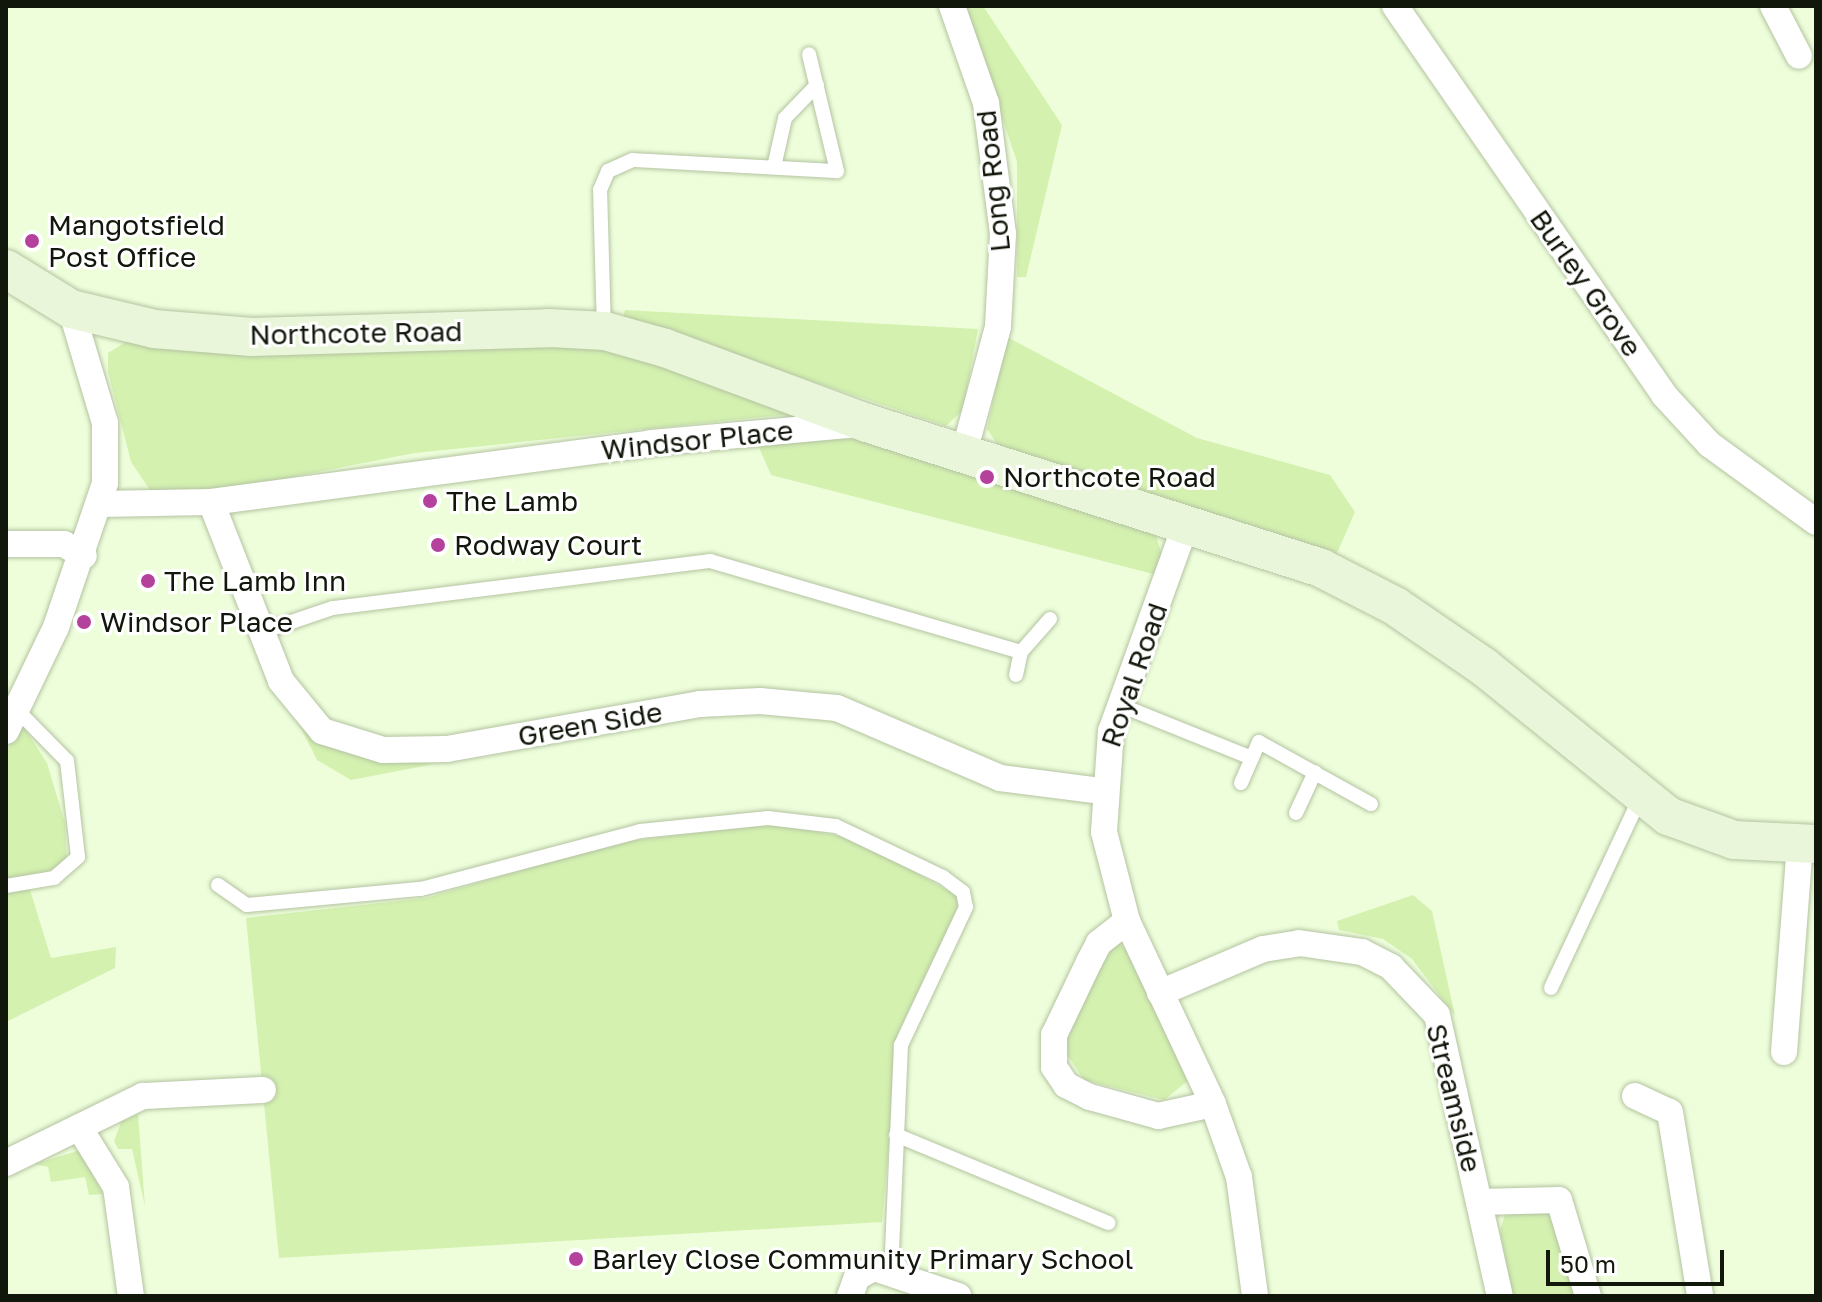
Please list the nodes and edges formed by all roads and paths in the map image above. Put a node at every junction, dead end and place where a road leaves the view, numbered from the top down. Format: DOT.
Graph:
graph roads {
  1 [pos="952,6"];
  2 [pos="1395,6"];
  3 [pos="1773,6"];
  4 [pos="809,54"];
  5 [pos="1799,56"];
  6 [pos="817,85"];
  7 [pos="774,167"];
  8 [pos="6,269"];
  9 [pos="71,309"];
  10 [pos="605,331"];
  11 [pos="867,423"];
  12 [pos="964,453"];
  13 [pos="211,502"];
  14 [pos="100,504"];
  15 [pos="1816,522"];
  16 [pos="1186,524"];
  17 [pos="6,544"];
  18 [pos="84,556"];
  19 [pos="1050,619"];
  20 [pos="258,633"];
  21 [pos="1021,652"];
  22 [pos="1016,675"];
  23 [pos="1120,705"];
  24 [pos="12,721"];
  25 [pos="1252,758"];
  26 [pos="1315,772"];
  27 [pos="1241,783"];
  28 [pos="1102,791"];
  29 [pos="1640,798"];
  30 [pos="1371,804"];
  31 [pos="1296,813"];
  32 [pos="1808,844"];
  33 [pos="218,885"];
  34 [pos="6,886"];
  35 [pos="1127,921"];
  36 [pos="1551,988"];
  37 [pos="1160,993"];
  38 [pos="1784,1052"];
  39 [pos="263,1090"];
  40 [pos="1635,1096"];
  41 [pos="1213,1104"];
  42 [pos="79,1127"];
  43 [pos="896,1135"];
  44 [pos="6,1163"];
  45 [pos="1479,1202"];
  46 [pos="1108,1223"];
  47 [pos="905,1275"];
  48 [pos="131,1296"];
  49 [pos="850,1296"];
  50 [pos="958,1296"];
  51 [pos="1255,1296"];
  52 [pos="1500,1296"];
  53 [pos="1588,1296"];
  54 [pos="1700,1296"];
  1 -- 12 [label="street, Long Road"];
  2 -- 15 [label="street, Burley Grove"];
  3 -- 5 [label="street"];
  4 -- 6 [label="lane"];
  6 -- 7 [label="lane"];
  6 -- 7 [label="lane"];
  7 -- 10 [label="lane"];
  8 -- 9 [label="street, Northcote Road"];
  9 -- 10 [label="street, Northcote Road"];
  9 -- 14 [label="street"];
  10 -- 11 [label="street, Northcote Road"];
  11 -- 12 [label="street, Northcote Road"];
  11 -- 13 [label="street, Windsor Place"];
  12 -- 16 [label="street, Northcote Road"];
  13 -- 14 [label="street, Windsor Place"];
  13 -- 20 [label="street, Green Side"];
  14 -- 18 [label="street"];
  16 -- 23 [label="street, Royal Road"];
  16 -- 29 [label="street, Northcote Road"];
  17 -- 18 [label="street"];
  18 -- 24 [label="street"];
  19 -- 21 [label="lane"];
  20 -- 21 [label="lane"];
  20 -- 28 [label="street, Green Side"];
  21 -- 22 [label="lane"];
  23 -- 25 [label="lane"];
  23 -- 28 [label="street, Royal Road"];
  24 -- 34 [label="lane"];
  25 -- 26 [label="lane"];
  25 -- 27 [label="lane"];
  26 -- 30 [label="lane"];
  26 -- 31 [label="lane"];
  28 -- 35 [label="street, Royal Road"];
  29 -- 32 [label="street, Northcote Road"];
  29 -- 36 [label="lane"];
  32 -- 38 [label="street"];
  33 -- 43 [label="lane"];
  35 -- 37 [label="street, Royal Road"];
  35 -- 41 [label="street"];
  37 -- 41 [label="street, Royal Road"];
  37 -- 45 [label="street, Streamside"];
  39 -- 42 [label="street"];
  40 -- 54 [label="street"];
  41 -- 51 [label="street, Royal Road"];
  42 -- 44 [label="street"];
  42 -- 48 [label="street"];
  43 -- 46 [label="lane"];
  43 -- 47 [label="lane"];
  45 -- 52 [label="street, Streamside"];
  45 -- 53 [label="street"];
  47 -- 49 [label="street"];
  47 -- 50 [label="street"];
}
